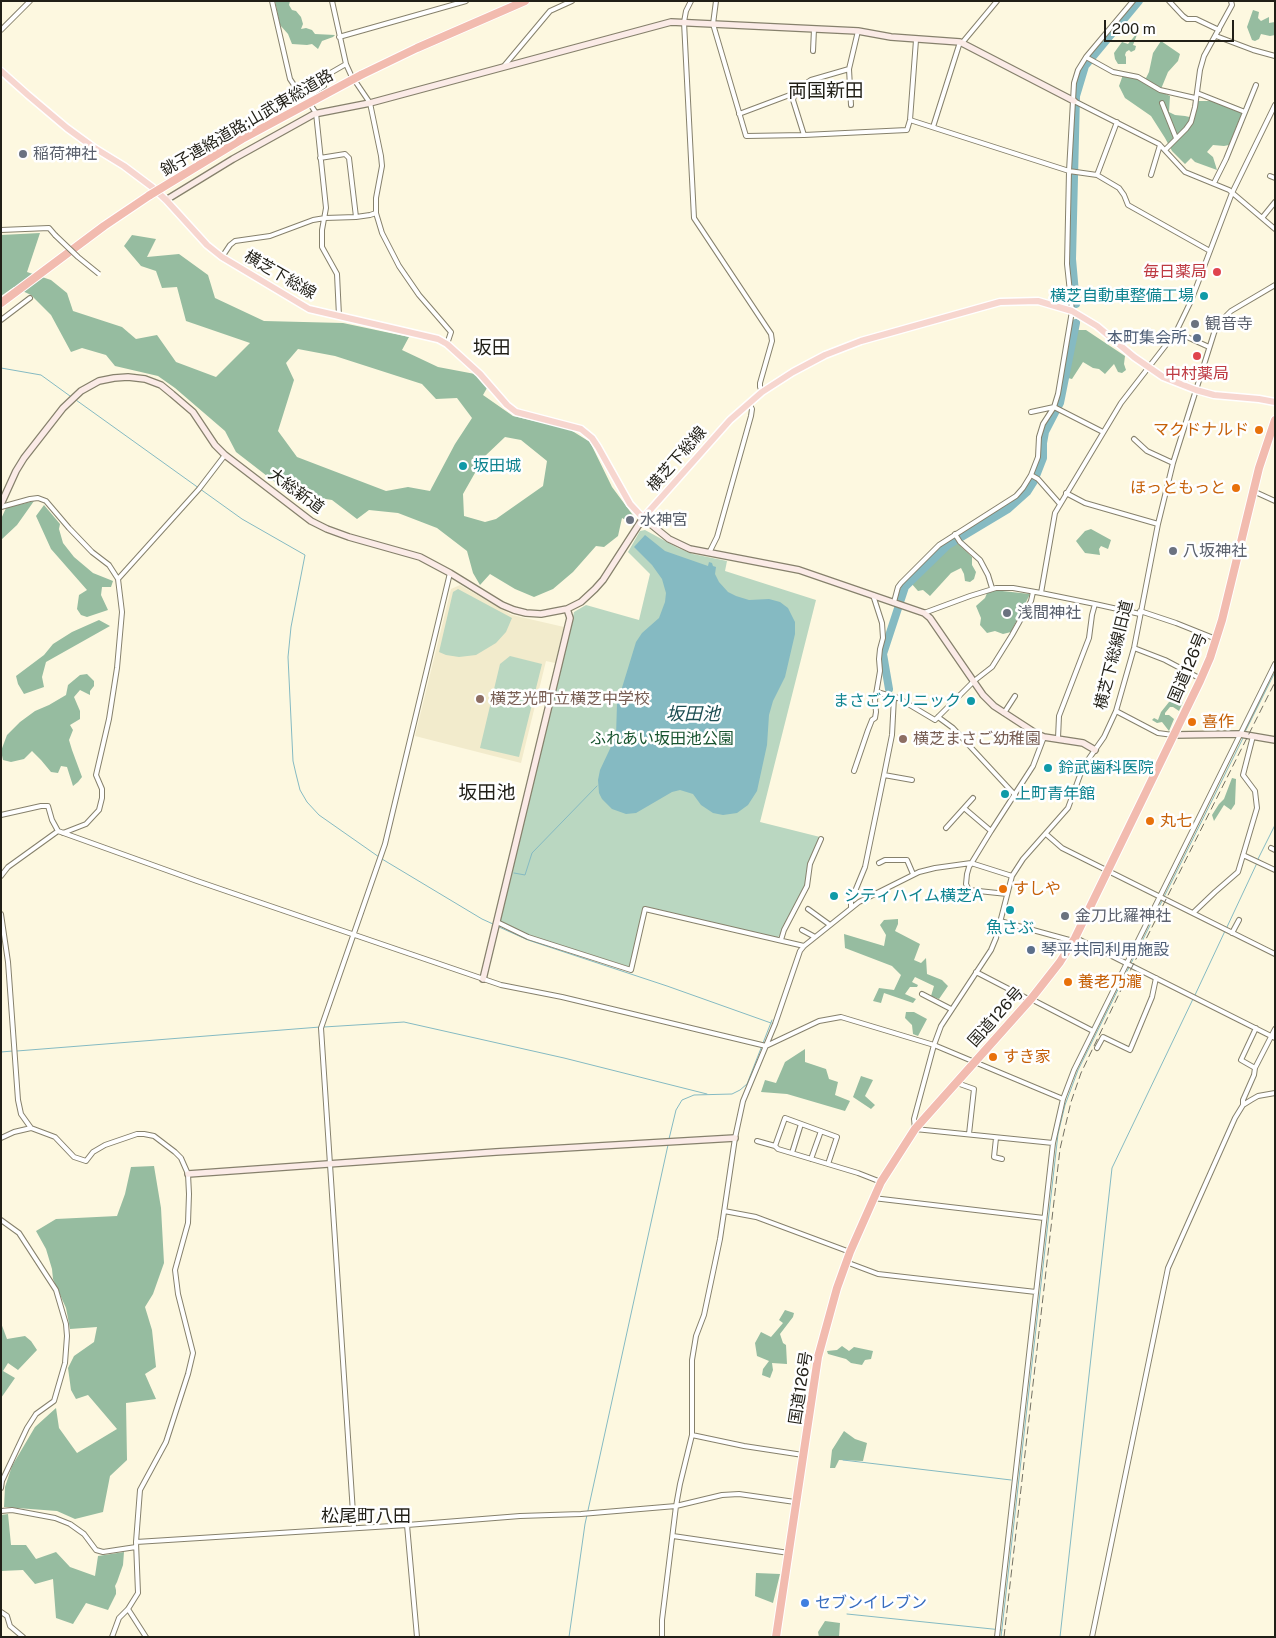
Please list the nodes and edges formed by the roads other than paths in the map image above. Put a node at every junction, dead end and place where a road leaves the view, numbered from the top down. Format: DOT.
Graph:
graph roads {
  1 [pos="30,1"];
  2 [pos="272,1"];
  3 [pos="332,1"];
  4 [pos="466,1"];
  5 [pos="526,1"];
  6 [pos="572,1"];
  7 [pos="691,1"];
  8 [pos="716,1"];
  9 [pos="997,1"];
  10 [pos="1132,1"];
  11 [pos="1169,1"];
  12 [pos="1231,1"];
  13 [pos="684,22"];
  14 [pos="713,24"];
  15 [pos="814,29"];
  16 [pos="1,30"];
  17 [pos="858,30"];
  18 [pos="1219,30"];
  19 [pos="1216,36"];
  20 [pos="340,37"];
  21 [pos="916,40"];
  22 [pos="961,42"];
  23 [pos="813,51"];
  24 [pos="1275,56"];
  25 [pos="1086,57"];
  26 [pos="346,64"];
  27 [pos="503,68"];
  28 [pos="849,69"];
  29 [pos="1,70"];
  30 [pos="1256,85"];
  31 [pos="795,93"];
  32 [pos="1197,93"];
  33 [pos="304,95"];
  34 [pos="1196,98"];
  35 [pos="1075,101"];
  36 [pos="370,103"];
  37 [pos="1162,103"];
  38 [pos="851,104"];
  39 [pos="1275,105"];
  40 [pos="1245,112"];
  41 [pos="316,113"];
  42 [pos="739,114"];
  43 [pos="910,120"];
  44 [pos="1117,122"];
  45 [pos="934,127"];
  46 [pos="804,135"];
  47 [pos="1176,138"];
  48 [pos="1160,145"];
  49 [pos="1165,150"];
  50 [pos="320,158"];
  51 [pos="1069,171"];
  52 [pos="1097,175"];
  53 [pos="1151,175"];
  54 [pos="1214,183"];
  55 [pos="1232,193"];
  56 [pos="166,200"];
  57 [pos="1275,202"];
  58 [pos="376,212"];
  59 [pos="356,217"];
  60 [pos="325,218"];
  61 [pos="1262,218"];
  62 [pos="1275,229"];
  63 [pos="1,230"];
  64 [pos="1210,252"];
  65 [pos="222,257"];
  66 [pos="99,274"];
  67 [pos="1275,285"];
  68 [pos="30,298"];
  69 [pos="1,304"];
  70 [pos="1072,311"];
  71 [pos="340,316"];
  72 [pos="1,320"];
  73 [pos="1176,332"];
  74 [pos="447,344"];
  75 [pos="1209,347"];
  76 [pos="1149,368"];
  77 [pos="1196,390"];
  78 [pos="762,392"];
  79 [pos="1275,402"];
  80 [pos="749,403"];
  81 [pos="1054,406"];
  82 [pos="1030,412"];
  83 [pos="1275,420"];
  84 [pos="1103,432"];
  85 [pos="1134,439"];
  86 [pos="225,455"];
  87 [pos="1173,463"];
  88 [pos="1031,475"];
  89 [pos="1253,491"];
  90 [pos="1066,493"];
  91 [pos="1275,501"];
  92 [pos="1060,504"];
  93 [pos="1,506"];
  94 [pos="643,518"];
  95 [pos="1158,524"];
  96 [pos="955,535"];
  97 [pos="709,553"];
  98 [pos="450,573"];
  99 [pos="118,579"];
  100 [pos="992,588"];
  101 [pos="1033,592"];
  102 [pos="1042,594"];
  103 [pos="873,595"];
  104 [pos="894,602"];
  105 [pos="1095,604"];
  106 [pos="567,609"];
  107 [pos="924,613"];
  108 [pos="1140,613"];
  109 [pos="1216,639"];
  110 [pos="1134,648"];
  111 [pos="1275,664"];
  112 [pos="1201,679"];
  113 [pos="974,681"];
  114 [pos="877,692"];
  115 [pos="1014,696"];
  116 [pos="894,697"];
  117 [pos="1116,711"];
  118 [pos="1004,713"];
  119 [pos="938,716"];
  120 [pos="1245,734"];
  121 [pos="1174,735"];
  122 [pos="1044,737"];
  123 [pos="1058,738"];
  124 [pos="1275,740"];
  125 [pos="1095,750"];
  126 [pos="854,771"];
  127 [pos="884,775"];
  128 [pos="912,780"];
  129 [pos="1014,795"];
  130 [pos="973,798"];
  131 [pos="964,808"];
  132 [pos="1,815"];
  133 [pos="946,828"];
  134 [pos="991,831"];
  135 [pos="60,832"];
  136 [pos="1046,834"];
  137 [pos="821,839"];
  138 [pos="884,855"];
  139 [pos="1243,855"];
  140 [pos="885,860"];
  141 [pos="879,863"];
  142 [pos="971,863"];
  143 [pos="1275,870"];
  144 [pos="1109,872"];
  145 [pos="913,874"];
  146 [pos="1,876"];
  147 [pos="1012,876"];
  148 [pos="1007,894"];
  149 [pos="1160,897"];
  150 [pos="851,908"];
  151 [pos="808,909"];
  152 [pos="1193,913"];
  153 [pos="1,914"];
  154 [pos="1239,920"];
  155 [pos="1000,921"];
  156 [pos="497,922"];
  157 [pos="830,925"];
  158 [pos="802,930"];
  159 [pos="1232,933"];
  160 [pos="353,934"];
  161 [pos="815,936"];
  162 [pos="781,940"];
  163 [pos="1074,940"];
  164 [pos="804,946"];
  165 [pos="1275,954"];
  166 [pos="8,962"];
  167 [pos="1,965"];
  168 [pos="1128,965"];
  169 [pos="976,972"];
  170 [pos="1156,978"];
  171 [pos="483,979"];
  172 [pos="922,994"];
  173 [pos="1030,1000"];
  174 [pos="951,1010"];
  175 [pos="1256,1028"];
  176 [pos="1275,1029"];
  177 [pos="1093,1031"];
  178 [pos="1273,1037"];
  179 [pos="934,1045"];
  180 [pos="766,1046"];
  181 [pos="1097,1048"];
  182 [pos="974,1062"];
  183 [pos="1255,1068"];
  184 [pos="957,1083"];
  185 [pos="1275,1093"];
  186 [pos="1063,1099"];
  187 [pos="1243,1105"];
  188 [pos="801,1124"];
  189 [pos="31,1128"];
  190 [pos="915,1129"];
  191 [pos="821,1131"];
  192 [pos="969,1134"];
  193 [pos="1,1138"];
  194 [pos="735,1138"];
  195 [pos="996,1138"];
  196 [pos="757,1141"];
  197 [pos="1053,1143"];
  198 [pos="776,1146"];
  199 [pos="792,1154"];
  200 [pos="810,1159"];
  201 [pos="1002,1159"];
  202 [pos="828,1164"];
  203 [pos="329,1165"];
  204 [pos="188,1174"];
  205 [pos="881,1182"];
  206 [pos="873,1198"];
  207 [pos="724,1211"];
  208 [pos="1044,1218"];
  209 [pos="1,1220"];
  210 [pos="850,1252"];
  211 [pos="846,1262"];
  212 [pos="1036,1292"];
  213 [pos="692,1435"];
  214 [pos="804,1455"];
  215 [pos="1,1488"];
  216 [pos="797,1502"];
  217 [pos="676,1506"];
  218 [pos="1,1511"];
  219 [pos="407,1525"];
  220 [pos="354,1528"];
  221 [pos="672,1536"];
  222 [pos="136,1544"];
  223 [pos="789,1553"];
  224 [pos="128,1609"];
  225 [pos="1,1612"];
  226 [pos="23,1637"];
  227 [pos="112,1637"];
  228 [pos="146,1637"];
  229 [pos="417,1637"];
  230 [pos="662,1637"];
  231 [pos="776,1637"];
  232 [pos="997,1637"];
  233 [pos="1092,1637"];
  1 -- 16 [label="street"];
  2 -- 33 [label="street"];
  3 -- 20 [label="street"];
  4 -- 20 [label="street"];
  5 -- 69 [label="highway, 銚子連絡道路;山武東総道路, bridge"];
  6 -- 27 [label="street"];
  7 -- 13 [label="street"];
  8 -- 14 [label="street"];
  9 -- 22 [label="street"];
  10 -- 25 [label="street"];
  11 -- 18 [label="street"];
  12 -- 18 [label="street"];
  13 -- 14 [label="street"];
  13 -- 27 [label="street"];
  13 -- 78 [label="street"];
  14 -- 15 [label="street"];
  14 -- 42 [label="street"];
  15 -- 17 [label="street"];
  15 -- 23 [label="street"];
  17 -- 21 [label="street"];
  17 -- 28 [label="street"];
  18 -- 19 [label="street"];
  19 -- 24 [label="street"];
  19 -- 32 [label="street"];
  20 -- 26 [label="street"];
  21 -- 22 [label="street"];
  21 -- 43 [label="street"];
  22 -- 35 [label="street"];
  22 -- 45 [label="street"];
  25 -- 34 [label="street"];
  25 -- 35 [label="street"];
  26 -- 33 [label="street"];
  26 -- 36 [label="street"];
  27 -- 36 [label="street"];
  28 -- 31 [label="street"];
  28 -- 38 [label="street"];
  29 -- 56 [label="main road, 横芝下総線"];
  30 -- 40 [label="street"];
  31 -- 42 [label="street"];
  31 -- 46 [label="street"];
  32 -- 34 [label="street"];
  32 -- 40 [label="street"];
  33 -- 41 [label="street"];
  34 -- 47 [label="street"];
  35 -- 44 [label="street"];
  35 -- 51 [label="street"];
  36 -- 41 [label="street"];
  36 -- 58 [label="street"];
  37 -- 47 [label="street"];
  39 -- 55 [label="street"];
  40 -- 54 [label="street"];
  41 -- 50 [label="street"];
  41 -- 56 [label="street"];
  42 -- 46 [label="street"];
  43 -- 45 [label="street"];
  43 -- 46 [label="street"];
  44 -- 48 [label="street"];
  44 -- 52 [label="street"];
  45 -- 51 [label="street"];
  47 -- 49 [label="street"];
  48 -- 49 [label="street"];
  48 -- 53 [label="street"];
  49 -- 54 [label="street"];
  50 -- 59 [label="street"];
  50 -- 60 [label="street"];
  51 -- 52 [label="street"];
  51 -- 70 [label="street"];
  52 -- 64 [label="street"];
  54 -- 55 [label="street"];
  55 -- 61 [label="street"];
  55 -- 64 [label="street"];
  56 -- 65 [label="main road, 横芝下総線"];
  57 -- 61 [label="street"];
  58 -- 59 [label="street"];
  58 -- 74 [label="street"];
  59 -- 60 [label="street"];
  60 -- 65 [label="street"];
  60 -- 71 [label="street"];
  61 -- 62 [label="street"];
  63 -- 66 [label="street, bridge"];
  64 -- 73 [label="street"];
  65 -- 71 [label="main road, 横芝下総線"];
  67 -- 75 [label="street, 横芝下総線旧道"];
  68 -- 72 [label="street"];
  70 -- 76 [label="main road, 横芝下総線"];
  70 -- 78 [label="main road, 横芝下総線"];
  70 -- 81 [label="street"];
  71 -- 74 [label="main road, 横芝下総線"];
  73 -- 75 [label="street"];
  73 -- 76 [label="street"];
  74 -- 94 [label="main road, 横芝下総線"];
  75 -- 77 [label="street, 横芝下総線旧道"];
  76 -- 77 [label="main road, 横芝下総線"];
  76 -- 84 [label="street"];
  77 -- 79 [label="main road, 横芝下総線"];
  77 -- 87 [label="street, 横芝下総線旧道"];
  78 -- 80 [label="main road, 横芝下総線"];
  80 -- 94 [label="main road, 横芝下総線"];
  80 -- 97 [label="street"];
  81 -- 82 [label="street"];
  81 -- 84 [label="street"];
  81 -- 88 [label="street"];
  83 -- 89 [label="highway, 国道126号"];
  84 -- 90 [label="street"];
  85 -- 87 [label="street"];
  86 -- 93 [label="street, 大総新道"];
  86 -- 98 [label="street, 大総新道"];
  86 -- 99 [label="street"];
  87 -- 95 [label="street, 横芝下総線旧道"];
  88 -- 92 [label="street"];
  88 -- 96 [label="street"];
  89 -- 91 [label="street"];
  89 -- 109 [label="highway, 国道126号"];
  90 -- 92 [label="street"];
  90 -- 95 [label="street"];
  92 -- 102 [label="street"];
  93 -- 99 [label="street"];
  94 -- 97 [label="street"];
  94 -- 106 [label="street, 大総新道"];
  95 -- 108 [label="street, 横芝下総線旧道"];
  96 -- 100 [label="street"];
  96 -- 104 [label="street"];
  97 -- 103 [label="street"];
  98 -- 106 [label="street, 大総新道"];
  98 -- 160 [label="street"];
  99 -- 135 [label="street"];
  100 -- 101 [label="street"];
  100 -- 107 [label="street"];
  101 -- 102 [label="street"];
  101 -- 113 [label="street"];
  102 -- 105 [label="street"];
  103 -- 104 [label="street"];
  103 -- 114 [label="street"];
  104 -- 107 [label="street"];
  105 -- 108 [label="street"];
  105 -- 123 [label="street"];
  106 -- 156 [label="street"];
  107 -- 113 [label="street"];
  108 -- 109 [label="street"];
  108 -- 110 [label="street, 横芝下総線旧道"];
  109 -- 112 [label="highway, 国道126号"];
  110 -- 112 [label="street"];
  110 -- 117 [label="street, 横芝下総線旧道"];
  111 -- 120 [label="street"];
  112 -- 121 [label="highway, 国道126号"];
  113 -- 118 [label="street"];
  113 -- 119 [label="street"];
  114 -- 116 [label="street"];
  114 -- 126 [label="street"];
  115 -- 118 [label="street"];
  116 -- 119 [label="street"];
  116 -- 127 [label="street"];
  117 -- 121 [label="street"];
  117 -- 125 [label="street, 横芝下総線旧道"];
  118 -- 122 [label="street"];
  119 -- 129 [label="street"];
  120 -- 121 [label="street"];
  120 -- 124 [label="street"];
  120 -- 139 [label="street"];
  120 -- 149 [label="street"];
  121 -- 144 [label="highway, 国道126号"];
  122 -- 123 [label="street"];
  122 -- 129 [label="street"];
  123 -- 125 [label="street"];
  125 -- 136 [label="street, 横芝下総線旧道"];
  127 -- 128 [label="street"];
  127 -- 150 [label="street"];
  129 -- 134 [label="street"];
  130 -- 131 [label="street"];
  131 -- 133 [label="street"];
  131 -- 134 [label="street"];
  132 -- 135 [label="street"];
  134 -- 142 [label="street"];
  135 -- 146 [label="street"];
  135 -- 160 [label="street"];
  136 -- 144 [label="street"];
  136 -- 147 [label="street, 横芝下総線旧道"];
  137 -- 162 [label="street"];
  138 -- 140 [label="street"];
  139 -- 143 [label="street"];
  139 -- 152 [label="street"];
  140 -- 141 [label="street"];
  140 -- 145 [label="street"];
  142 -- 145 [label="street"];
  142 -- 147 [label="street"];
  142 -- 148 [label="street"];
  144 -- 149 [label="street"];
  144 -- 163 [label="highway, 国道126号"];
  145 -- 150 [label="street"];
  147 -- 148 [label="street, 横芝下総線旧道"];
  148 -- 155 [label="street, 横芝下総線旧道"];
  149 -- 152 [label="street"];
  149 -- 168 [label="street"];
  150 -- 157 [label="street"];
  151 -- 157 [label="street"];
  152 -- 159 [label="street"];
  153 -- 166 [label="street"];
  154 -- 159 [label="street"];
  155 -- 163 [label="street"];
  155 -- 169 [label="street, 横芝下総線旧道"];
  156 -- 162 [label="street"];
  156 -- 171 [label="street"];
  157 -- 161 [label="street"];
  158 -- 161 [label="street"];
  159 -- 165 [label="street"];
  160 -- 171 [label="street"];
  160 -- 203 [label="street"];
  161 -- 164 [label="street"];
  162 -- 164 [label="street"];
  163 -- 168 [label="street"];
  163 -- 173 [label="highway, 国道126号"];
  164 -- 180 [label="street"];
  166 -- 167 [label="street"];
  166 -- 189 [label="street"];
  168 -- 170 [label="street"];
  168 -- 177 [label="street"];
  169 -- 173 [label="street"];
  169 -- 174 [label="street, 横芝下総線旧道"];
  170 -- 175 [label="street"];
  170 -- 181 [label="street"];
  171 -- 180 [label="street"];
  172 -- 174 [label="street"];
  173 -- 177 [label="street"];
  173 -- 182 [label="highway, 国道126号"];
  174 -- 179 [label="street, 横芝下総線旧道"];
  175 -- 178 [label="street"];
  175 -- 183 [label="street"];
  176 -- 178 [label="street"];
  177 -- 186 [label="street"];
  178 -- 183 [label="street"];
  179 -- 180 [label="street"];
  179 -- 182 [label="street"];
  179 -- 190 [label="street, 横芝下総線旧道"];
  180 -- 194 [label="street"];
  182 -- 184 [label="highway, 国道126号"];
  182 -- 186 [label="street"];
  183 -- 187 [label="street"];
  184 -- 190 [label="highway, 国道126号"];
  184 -- 192 [label="street"];
  185 -- 187 [label="street"];
  186 -- 197 [label="street"];
  187 -- 233 [label="street"];
  188 -- 191 [label="street"];
  188 -- 198 [label="street"];
  188 -- 199 [label="street"];
  189 -- 193 [label="street"];
  189 -- 204 [label="street"];
  190 -- 192 [label="street"];
  190 -- 205 [label="highway, 国道126号"];
  191 -- 200 [label="street"];
  191 -- 202 [label="street"];
  192 -- 195 [label="street"];
  194 -- 203 [label="street"];
  194 -- 207 [label="street"];
  195 -- 197 [label="street"];
  195 -- 201 [label="street"];
  196 -- 198 [label="street"];
  197 -- 208 [label="street"];
  198 -- 199 [label="street"];
  199 -- 200 [label="street"];
  200 -- 202 [label="street"];
  202 -- 205 [label="street"];
  203 -- 204 [label="street"];
  203 -- 220 [label="street"];
  204 -- 222 [label="street"];
  205 -- 206 [label="highway, 国道126号"];
  206 -- 208 [label="street"];
  206 -- 210 [label="highway, 国道126号"];
  207 -- 210 [label="street"];
  207 -- 213 [label="street"];
  208 -- 212 [label="street"];
  209 -- 215 [label="street"];
  210 -- 211 [label="highway, 国道126号"];
  211 -- 212 [label="street"];
  211 -- 214 [label="highway, 国道126号"];
  212 -- 232 [label="street"];
  213 -- 214 [label="street"];
  213 -- 217 [label="street"];
  214 -- 216 [label="highway, 国道126号"];
  216 -- 217 [label="street"];
  216 -- 223 [label="highway, 国道126号"];
  217 -- 219 [label="street"];
  217 -- 221 [label="street"];
  218 -- 222 [label="street"];
  219 -- 220 [label="street"];
  219 -- 229 [label="street"];
  220 -- 222 [label="street"];
  221 -- 223 [label="street"];
  221 -- 230 [label="street"];
  222 -- 224 [label="street"];
  223 -- 231 [label="highway, 国道126号"];
  224 -- 227 [label="street"];
  224 -- 228 [label="street"];
  225 -- 226 [label="street"];
}
